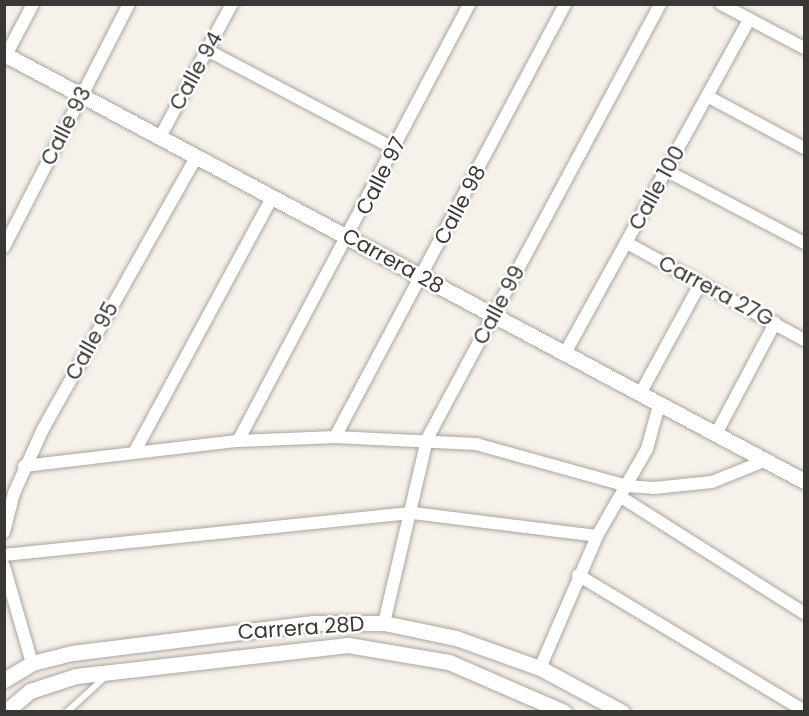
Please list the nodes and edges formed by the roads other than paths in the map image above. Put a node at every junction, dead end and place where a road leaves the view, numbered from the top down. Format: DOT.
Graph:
graph roads {
  1 [pos="33,4"];
  2 [pos="129,4"];
  3 [pos="232,4"];
  4 [pos="470,4"];
  5 [pos="565,4"];
  6 [pos="660,4"];
  7 [pos="721,4"];
  8 [pos="749,20"];
  9 [pos="804,48"];
  10 [pos="207,50"];
  11 [pos="5,56"];
  12 [pos="81,95"];
  13 [pos="707,96"];
  14 [pos="160,137"];
  15 [pos="804,148"];
  16 [pos="395,149"];
  17 [pos="196,157"];
  18 [pos="667,171"];
  19 [pos="272,198"];
  20 [pos="350,237"];
  21 [pos="627,243"];
  22 [pos="804,243"];
  23 [pos="4,247"];
  24 [pos="423,276"];
  25 [pos="700,284"];
  26 [pos="492,318"];
  27 [pos="775,323"];
  28 [pos="804,340"];
  29 [pos="564,355"];
  30 [pos="640,394"];
  31 [pos="659,405"];
  32 [pos="716,434"];
  33 [pos="335,437"];
  34 [pos="427,439"];
  35 [pos="238,441"];
  36 [pos="135,451"];
  37 [pos="764,460"];
  38 [pos="24,466"];
  39 [pos="804,467"];
  40 [pos="782,468"];
  41 [pos="804,481"];
  42 [pos="624,492"];
  43 [pos="413,513"];
  44 [pos="4,532"];
  45 [pos="597,536"];
  46 [pos="4,555"];
  47 [pos="4,566"];
  48 [pos="578,575"];
  49 [pos="804,613"];
  50 [pos="384,623"];
  51 [pos="32,663"];
  52 [pos="540,668"];
  53 [pos="118,671"];
  54 [pos="4,680"];
  55 [pos="5,711"];
  56 [pos="67,711"];
  57 [pos="564,711"];
  58 [pos="622,711"];
  59 [pos="804,711"];
  1 -- 11 [label="street"];
  2 -- 12 [label="street, Calle 93"];
  3 -- 10 [label="street, Calle 94"];
  4 -- 16 [label="street, Calle 97"];
  5 -- 24 [label="street, Calle 98"];
  6 -- 26 [label="street, Calle 99"];
  7 -- 8 [label="street"];
  8 -- 9 [label="street"];
  8 -- 13 [label="street, Calle 100"];
  10 -- 14 [label="street, Calle 94"];
  10 -- 16 [label="street"];
  11 -- 12 [label="street, Carrera 28"];
  12 -- 14 [label="street, Carrera 28"];
  12 -- 23 [label="street, Calle 93"];
  13 -- 15 [label="street"];
  13 -- 18 [label="street, Calle 100"];
  14 -- 17 [label="street, Carrera 28"];
  16 -- 20 [label="street, Calle 97"];
  17 -- 19 [label="street, Carrera 28"];
  17 -- 38 [label="street, Calle 95"];
  18 -- 21 [label="street, Calle 100"];
  18 -- 22 [label="street"];
  19 -- 20 [label="street, Carrera 28"];
  19 -- 36 [label="street"];
  20 -- 24 [label="street, Carrera 28"];
  20 -- 35 [label="street, Calle 97"];
  21 -- 25 [label="street, Carrera 27G"];
  21 -- 29 [label="street, Calle 100"];
  24 -- 26 [label="street, Carrera 28"];
  24 -- 33 [label="street, Calle 98"];
  25 -- 27 [label="street, Carrera 27G"];
  25 -- 30 [label="street"];
  26 -- 29 [label="street, Carrera 28"];
  26 -- 34 [label="street, Calle 99"];
  27 -- 28 [label="street, Carrera 27G"];
  27 -- 32 [label="street"];
  29 -- 30 [label="street, Carrera 28"];
  30 -- 31 [label="street, Carrera 28"];
  31 -- 32 [label="street, Carrera 28"];
  31 -- 42 [label="street"];
  32 -- 37 [label="street, Carrera 28"];
  33 -- 34 [label="street"];
  33 -- 35 [label="street"];
  34 -- 42 [label="street"];
  34 -- 43 [label="street, Calle 99"];
  35 -- 36 [label="street"];
  36 -- 38 [label="street"];
  37 -- 40 [label="street, Carrera 28"];
  37 -- 42 [label="street"];
  38 -- 44 [label="street, Calle 95"];
  39 -- 40 [label="street, Carrera 28"];
  40 -- 41 [label="street, Carrera 28"];
  42 -- 45 [label="street"];
  42 -- 49 [label="street"];
  43 -- 45 [label="street"];
  43 -- 46 [label="street"];
  43 -- 50 [label="street, Calle 99"];
  45 -- 48 [label="street"];
  47 -- 51 [label="street"];
  48 -- 52 [label="street"];
  48 -- 59 [label="street"];
  50 -- 51 [label="street, Carrera 28D"];
  50 -- 52 [label="street, Carrera 28D"];
  51 -- 54 [label="street, Carrera 28D"];
  52 -- 58 [label="street, Carrera 28D"];
  53 -- 55 [label="street, Carrera 28D"];
  53 -- 56 [label="lane"];
  53 -- 57 [label="street, Carrera 28D"];
}
